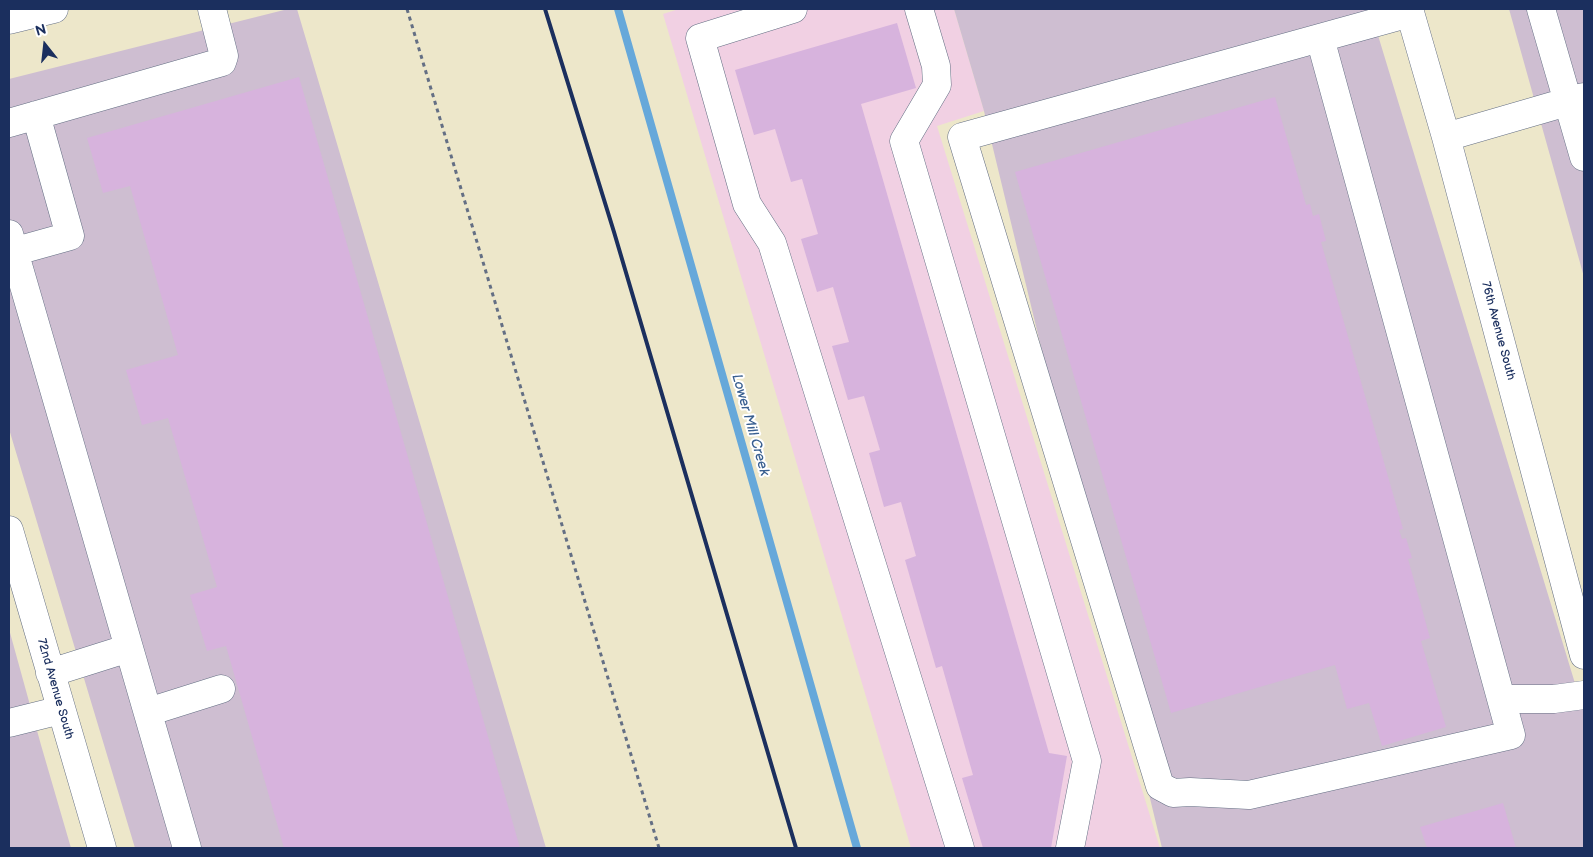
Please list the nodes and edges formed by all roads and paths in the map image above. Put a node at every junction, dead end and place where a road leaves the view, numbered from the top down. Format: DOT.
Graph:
graph roads {
  1 [pos="54,9"];
  2 [pos="212,9"];
  3 [pos="407,9"];
  4 [pos="793,9"];
  5 [pos="919,9"];
  6 [pos="1541,9"];
  7 [pos="1409,11"];
  8 [pos="9,20"];
  9 [pos="1320,38"];
  10 [pos="1576,99"];
  11 [pos="36,116"];
  12 [pos="9,123"];
  13 [pos="1446,137"];
  14 [pos="1584,157"];
  15 [pos="10,247"];
  16 [pos="9,530"];
  17 [pos="129,648"];
  18 [pos="1584,655"];
  19 [pos="50,673"];
  20 [pos="221,689"];
  21 [pos="1584,695"];
  22 [pos="1502,699"];
  23 [pos="61,710"];
  24 [pos="148,712"];
  25 [pos="9,724"];
  26 [pos="102,848"];
  27 [pos="187,848"];
  28 [pos="659,848"];
  29 [pos="960,848"];
  30 [pos="1070,848"];
  1 -- 8 [label="street"];
  2 -- 11 [label="street"];
  3 -- 28 [label="path"];
  4 -- 29 [label="street"];
  5 -- 30 [label="street"];
  6 -- 10 [label="street"];
  7 -- 9 [label="street"];
  7 -- 13 [label="street, 76th Avenue South"];
  9 -- 22 [label="street"];
  9 -- 22 [label="street"];
  10 -- 13 [label="street"];
  10 -- 14 [label="street"];
  11 -- 12 [label="street"];
  11 -- 15 [label="street"];
  13 -- 18 [label="street, 76th Avenue South"];
  15 -- 17 [label="street"];
  16 -- 19 [label="street, 72nd Avenue South"];
  17 -- 19 [label="street"];
  17 -- 24 [label="street"];
  19 -- 23 [label="street, 72nd Avenue South"];
  20 -- 24 [label="street"];
  21 -- 22 [label="street"];
  23 -- 25 [label="street"];
  23 -- 26 [label="street, 72nd Avenue South"];
  24 -- 27 [label="street"];
}
